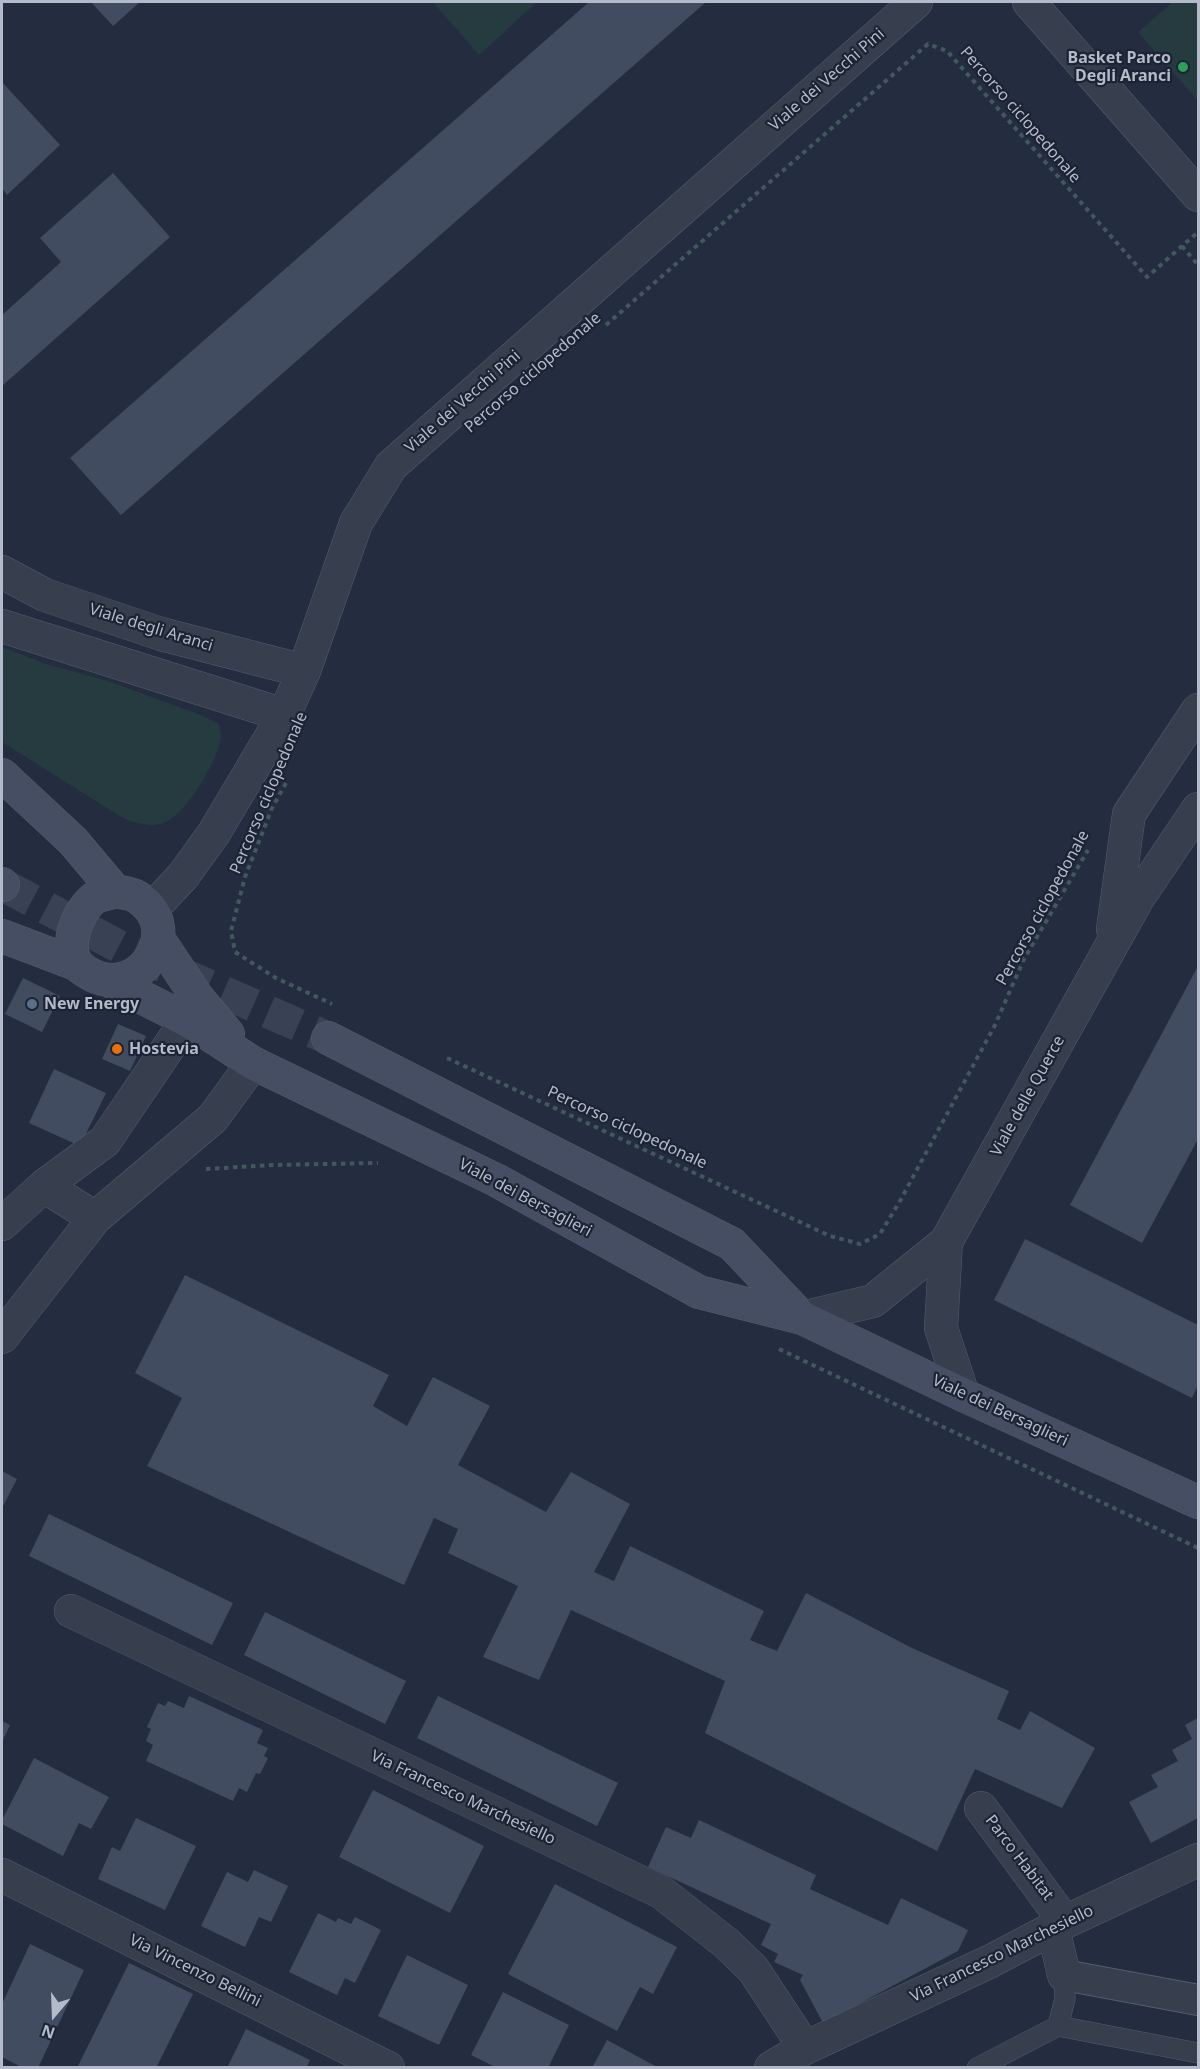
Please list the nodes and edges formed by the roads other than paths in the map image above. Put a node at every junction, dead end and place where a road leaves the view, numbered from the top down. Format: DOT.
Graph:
graph roads {
  1 [pos="916,2"];
  2 [pos="1029,2"];
  3 [pos="1198,195"];
  4 [pos="2,572"];
  5 [pos="2,626"];
  6 [pos="304,671"];
  7 [pos="1198,710"];
  8 [pos="284,715"];
  9 [pos="2,775"];
  10 [pos="1198,809"];
  11 [pos="115,891"];
  12 [pos="155,924"];
  13 [pos="2,936"];
  14 [pos="1110,949"];
  15 [pos="76,964"];
  16 [pos="112,982"];
  17 [pos="187,1020"];
  18 [pos="328,1038"];
  19 [pos="253,1063"];
  20 [pos="45,1186"];
  21 [pos="94,1218"];
  22 [pos="2,1224"];
  23 [pos="946,1242"];
  24 [pos="802,1318"];
  25 [pos="2,1337"];
  26 [pos="963,1395"];
  27 [pos="1198,1502"];
  28 [pos="71,1611"];
  29 [pos="981,1808"];
  30 [pos="1198,1860"];
  31 [pos="2,1875"];
  32 [pos="1058,1920"];
  33 [pos="1064,1975"];
  34 [pos="1198,2000"];
  35 [pos="1058,2026"];
  36 [pos="805,2048"];
  37 [pos="1198,2054"];
  38 [pos="388,2067"];
  39 [pos="771,2067"];
  40 [pos="976,2067"];
  1 -- 6 [label="street, Viale dei Vecchi Pini"];
  2 -- 3 [label="street"];
  4 -- 6 [label="street, Viale degli Aranci"];
  5 -- 8 [label="street"];
  6 -- 8 [label="street, Viale dei Vecchi Pini"];
  7 -- 14 [label="street, Viale delle Querce"];
  8 -- 12 [label="street, Viale dei Vecchi Pini"];
  9 -- 11 [label="main road"];
  10 -- 14 [label="street, Viale delle Querce"];
  11 -- 12 [label="main road"];
  11 -- 15 [label="main road"];
  12 -- 16 [label="main road"];
  12 -- 19 [label="main road"];
  13 -- 15 [label="main road"];
  14 -- 23 [label="street, Viale delle Querce"];
  15 -- 16 [label="main road"];
  16 -- 17 [label="main road, Viale dei Bersaglieri"];
  17 -- 19 [label="main road, Viale dei Bersaglieri"];
  17 -- 20 [label="street"];
  18 -- 24 [label="main road, Viale dei Bersaglieri"];
  19 -- 21 [label="street"];
  19 -- 24 [label="main road, Viale dei Bersaglieri"];
  20 -- 21 [label="street"];
  20 -- 22 [label="street"];
  21 -- 25 [label="street"];
  23 -- 24 [label="street, Viale delle Querce"];
  23 -- 26 [label="street, Viale delle Querce"];
  24 -- 26 [label="main road, Viale dei Bersaglieri"];
  26 -- 27 [label="main road, Viale dei Bersaglieri"];
  28 -- 36 [label="street, Via Francesco Marchesiello"];
  29 -- 32 [label="street, Parco Habitat"];
  30 -- 32 [label="street, Via Francesco Marchesiello"];
  31 -- 38 [label="street, Via Vincenzo Bellini"];
  32 -- 33 [label="street"];
  32 -- 36 [label="street, Via Francesco Marchesiello"];
  33 -- 34 [label="street"];
  33 -- 35 [label="lane"];
  35 -- 37 [label="lane"];
  35 -- 40 [label="lane"];
  36 -- 39 [label="street, Via Francesco Marchesiello"];
}
